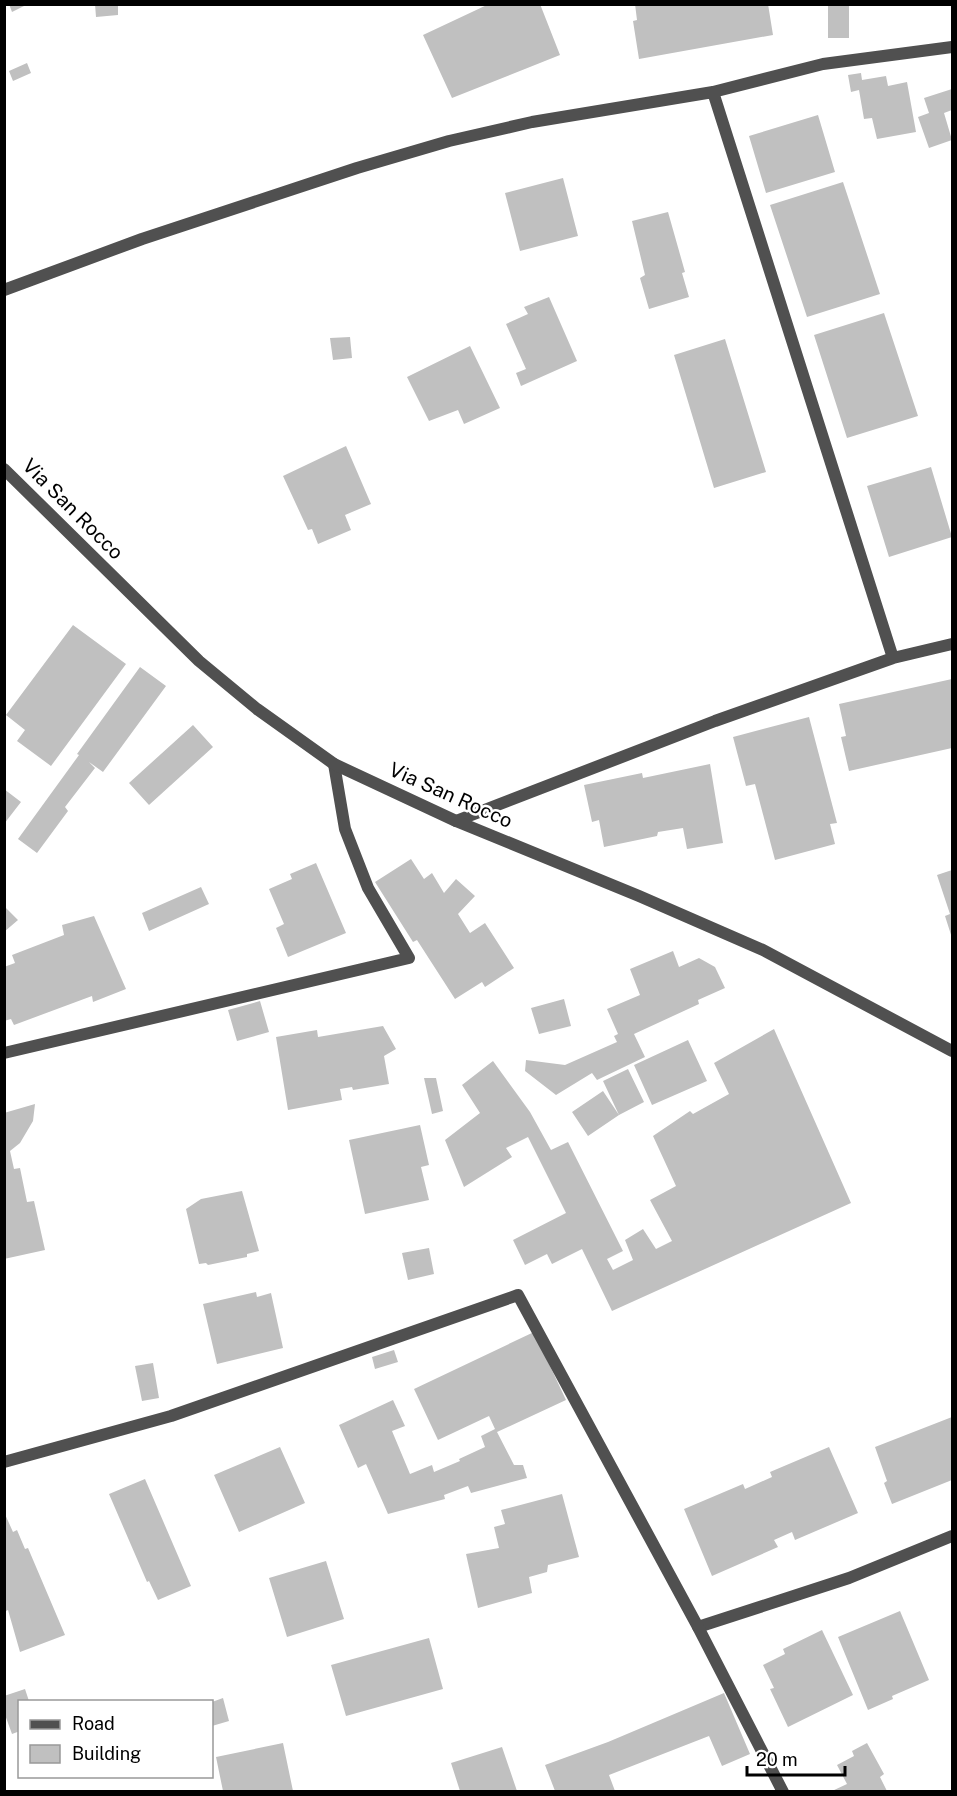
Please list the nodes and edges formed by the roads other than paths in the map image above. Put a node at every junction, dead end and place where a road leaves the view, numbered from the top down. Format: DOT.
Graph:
graph roads {
  1 [pos="952,47"];
  2 [pos="713,92"];
  3 [pos="4,290"];
  4 [pos="4,469"];
  5 [pos="952,644"];
  6 [pos="893,658"];
  7 [pos="334,764"];
  8 [pos="456,821"];
  9 [pos="952,1051"];
  10 [pos="4,1053"];
  11 [pos="4,1462"];
  12 [pos="952,1536"];
  13 [pos="698,1627"];
  14 [pos="783,1791"];
  1 -- 2 [label="street"];
  2 -- 3 [label="street"];
  2 -- 6 [label="street"];
  4 -- 7 [label="street, Via San Rocco"];
  5 -- 6 [label="street"];
  6 -- 8 [label="street"];
  7 -- 8 [label="street, Via San Rocco"];
  7 -- 10 [label="street"];
  8 -- 9 [label="street, Via San Rocco"];
  11 -- 13 [label="street"];
  12 -- 13 [label="street"];
  13 -- 14 [label="street"];
}
